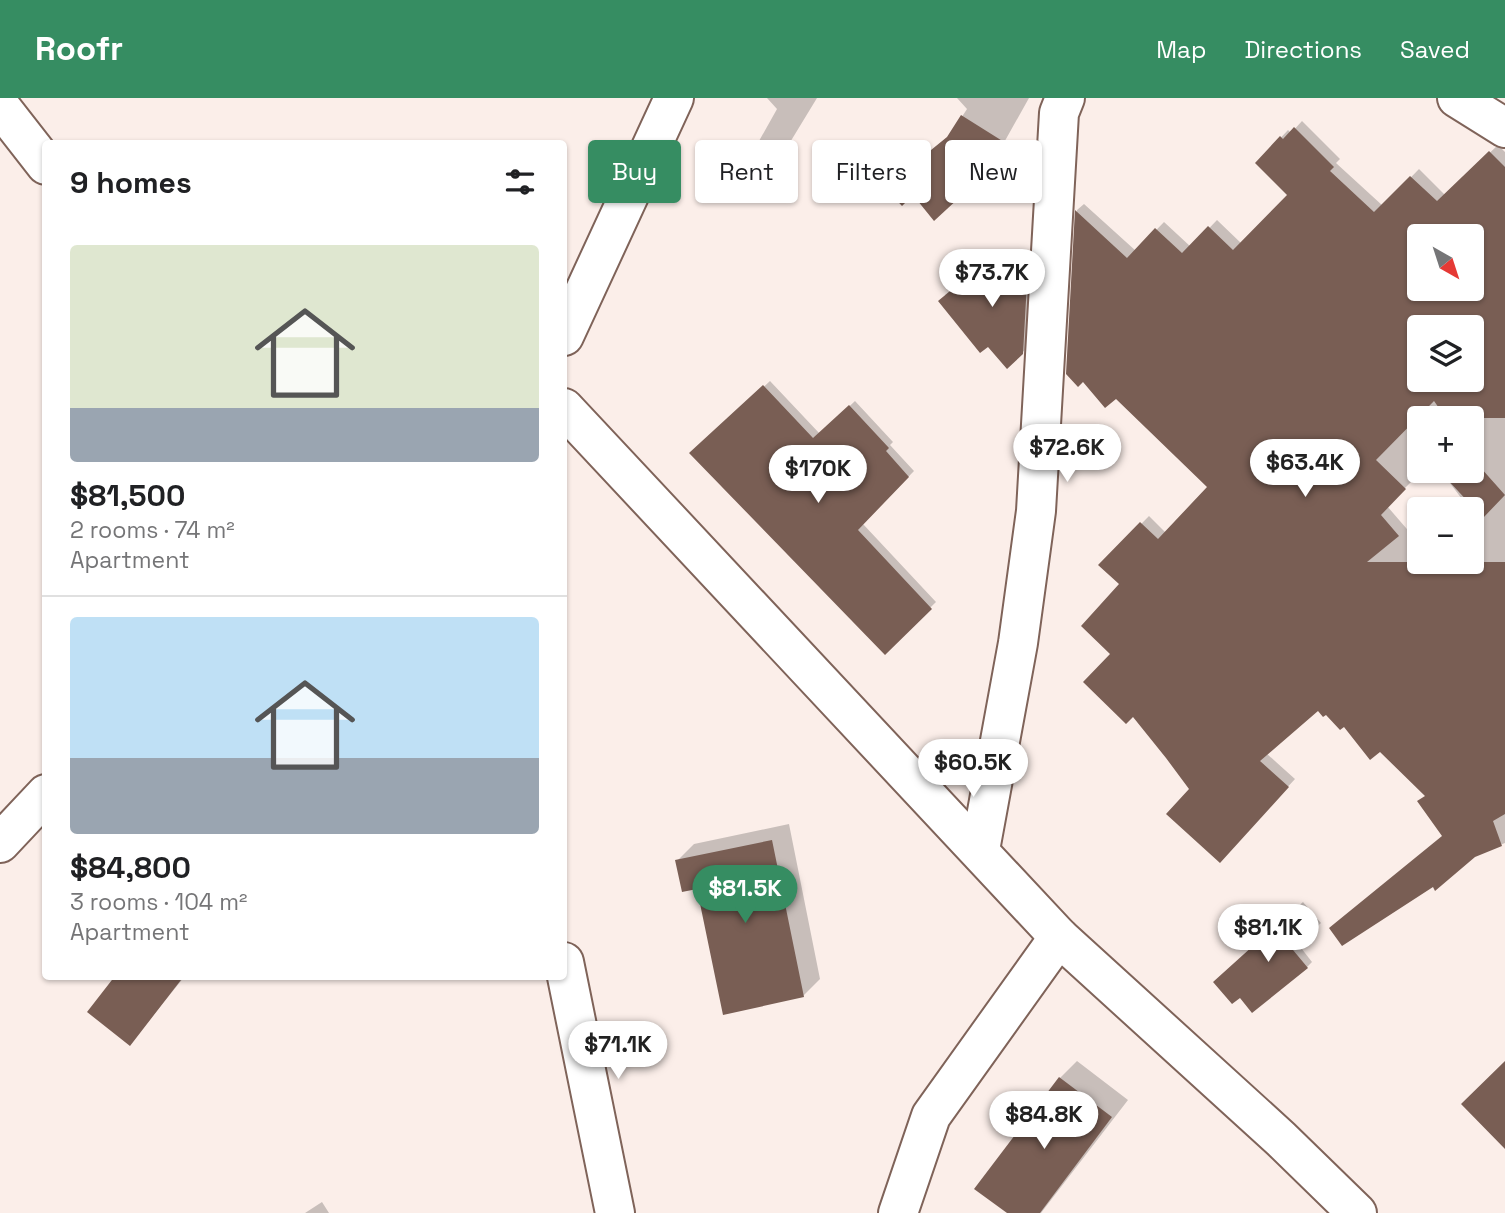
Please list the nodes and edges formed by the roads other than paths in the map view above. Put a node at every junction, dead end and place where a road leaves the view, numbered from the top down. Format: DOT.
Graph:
graph roads {
  1 [pos="674,98"];
  2 [pos="1065,98"];
  3 [pos="1457,98"];
  4 [pos="0,106"];
  5 [pos="1505,128"];
  6 [pos="42,160"];
  7 [pos="567,330"];
  8 [pos="567,411"];
  9 [pos="42,798"];
  10 [pos="0,843"];
  11 [pos="980,850"];
  12 [pos="1059,937"];
  13 [pos="567,976"];
  14 [pos="615,1213"];
  15 [pos="898,1213"];
  16 [pos="1357,1213"];
  1 -- 7 [label="street"];
  2 -- 11 [label="street"];
  3 -- 5 [label="street"];
  4 -- 6 [label="street"];
  8 -- 11 [label="street"];
  9 -- 10 [label="street"];
  11 -- 12 [label="street"];
  12 -- 15 [label="street"];
  12 -- 16 [label="street"];
  13 -- 14 [label="street"];
}
